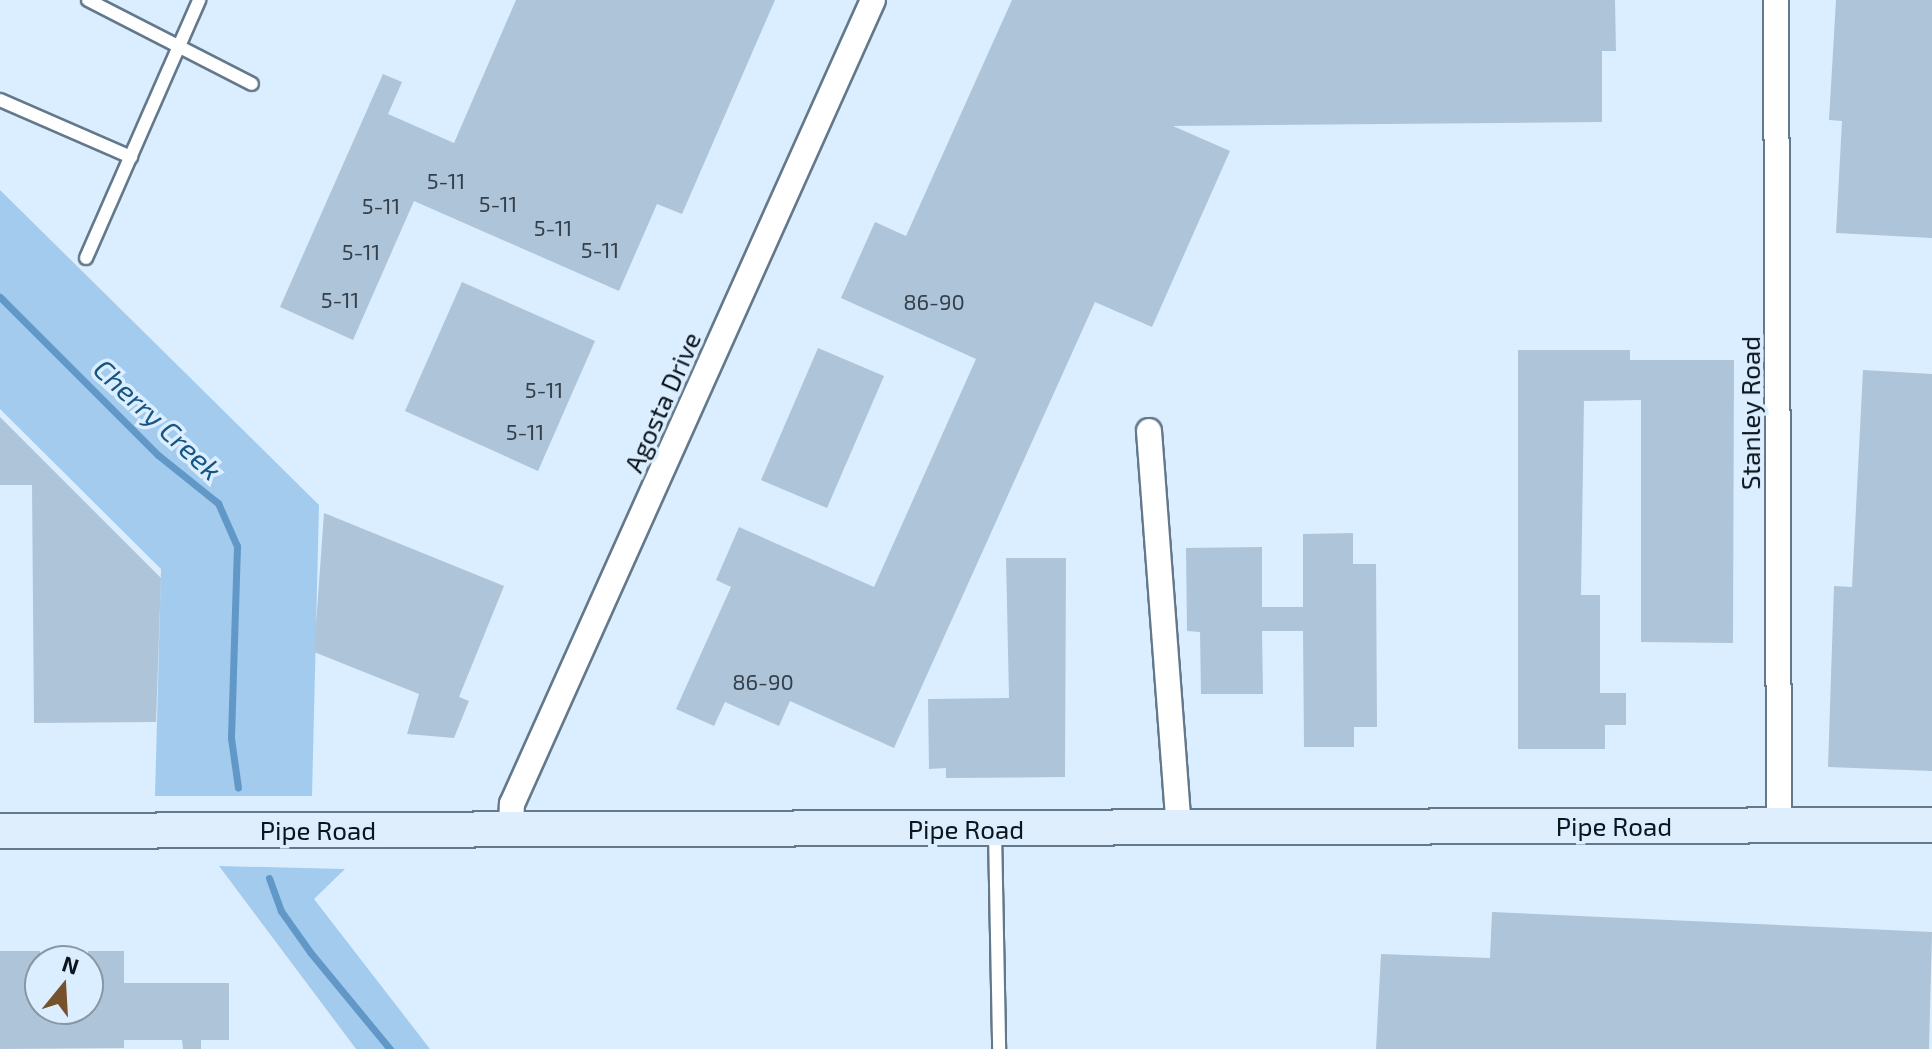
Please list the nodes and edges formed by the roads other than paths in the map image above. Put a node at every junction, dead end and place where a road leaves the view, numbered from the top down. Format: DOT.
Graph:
graph roads {
  1 [pos="88,0"];
  2 [pos="199,0"];
  3 [pos="873,0"];
  4 [pos="1776,0"];
  5 [pos="178,51"];
  6 [pos="252,84"];
  7 [pos="0,100"];
  8 [pos="131,157"];
  9 [pos="86,258"];
  10 [pos="1149,431"];
  11 [pos="1932,825"];
  12 [pos="1779,826"];
  13 [pos="1179,827"];
  14 [pos="511,829"];
  15 [pos="995,829"];
  16 [pos="0,831"];
  17 [pos="999,1049"];
  1 -- 5 [label="lane"];
  2 -- 5 [label="lane"];
  3 -- 14 [label="street, Agosta Drive"];
  4 -- 12 [label="street, Stanley Road"];
  5 -- 6 [label="lane"];
  5 -- 8 [label="lane"];
  7 -- 8 [label="lane"];
  8 -- 9 [label="lane"];
  10 -- 13 [label="street"];
  11 -- 12 [label="street, Pipe Road"];
  12 -- 13 [label="street, Pipe Road"];
  13 -- 15 [label="street, Pipe Road"];
  14 -- 15 [label="street, Pipe Road"];
  14 -- 16 [label="street, Pipe Road"];
  15 -- 17 [label="lane"];
}
